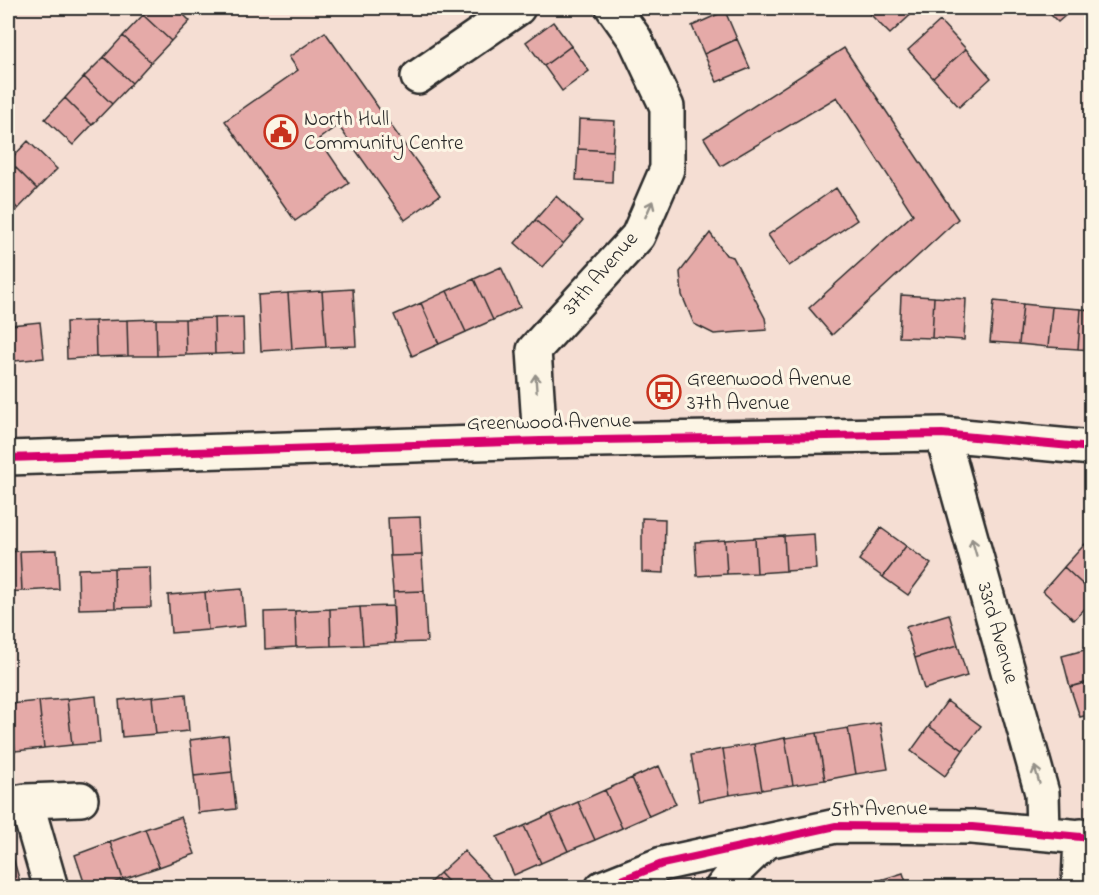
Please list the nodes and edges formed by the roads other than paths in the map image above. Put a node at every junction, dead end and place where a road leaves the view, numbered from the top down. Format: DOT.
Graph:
graph roads {
  1 [pos="518,8"];
  2 [pos="613,8"];
  3 [pos="418,77"];
  4 [pos="942,434"];
  5 [pos="540,441"];
  6 [pos="1092,448"];
  7 [pos="8,458"];
  8 [pos="81,799"];
  9 [pos="17,802"];
  10 [pos="1043,833"];
  11 [pos="1086,837"];
  12 [pos="765,842"];
  13 [pos="51,888"];
  14 [pos="602,888"];
  15 [pos="722,888"];
  16 [pos="1080,888"];
  1 -- 3 [label="street"];
  5 -- 2 [label="street, 37th Avenue, one-way"];
  4 -- 5 [label="street, Greenwood Avenue"];
  4 -- 6 [label="street, Greenwood Avenue"];
  10 -- 4 [label="street, 33rd Avenue, one-way"];
  5 -- 7 [label="street, Greenwood Avenue"];
  8 -- 9 [label="street"];
  9 -- 13 [label="street"];
  10 -- 11 [label="street, 5th Avenue"];
  10 -- 12 [label="street, 5th Avenue"];
  11 -- 16 [label="street"];
  12 -- 14 [label="street, 5th Avenue"];
  12 -- 15 [label="street"];
}
